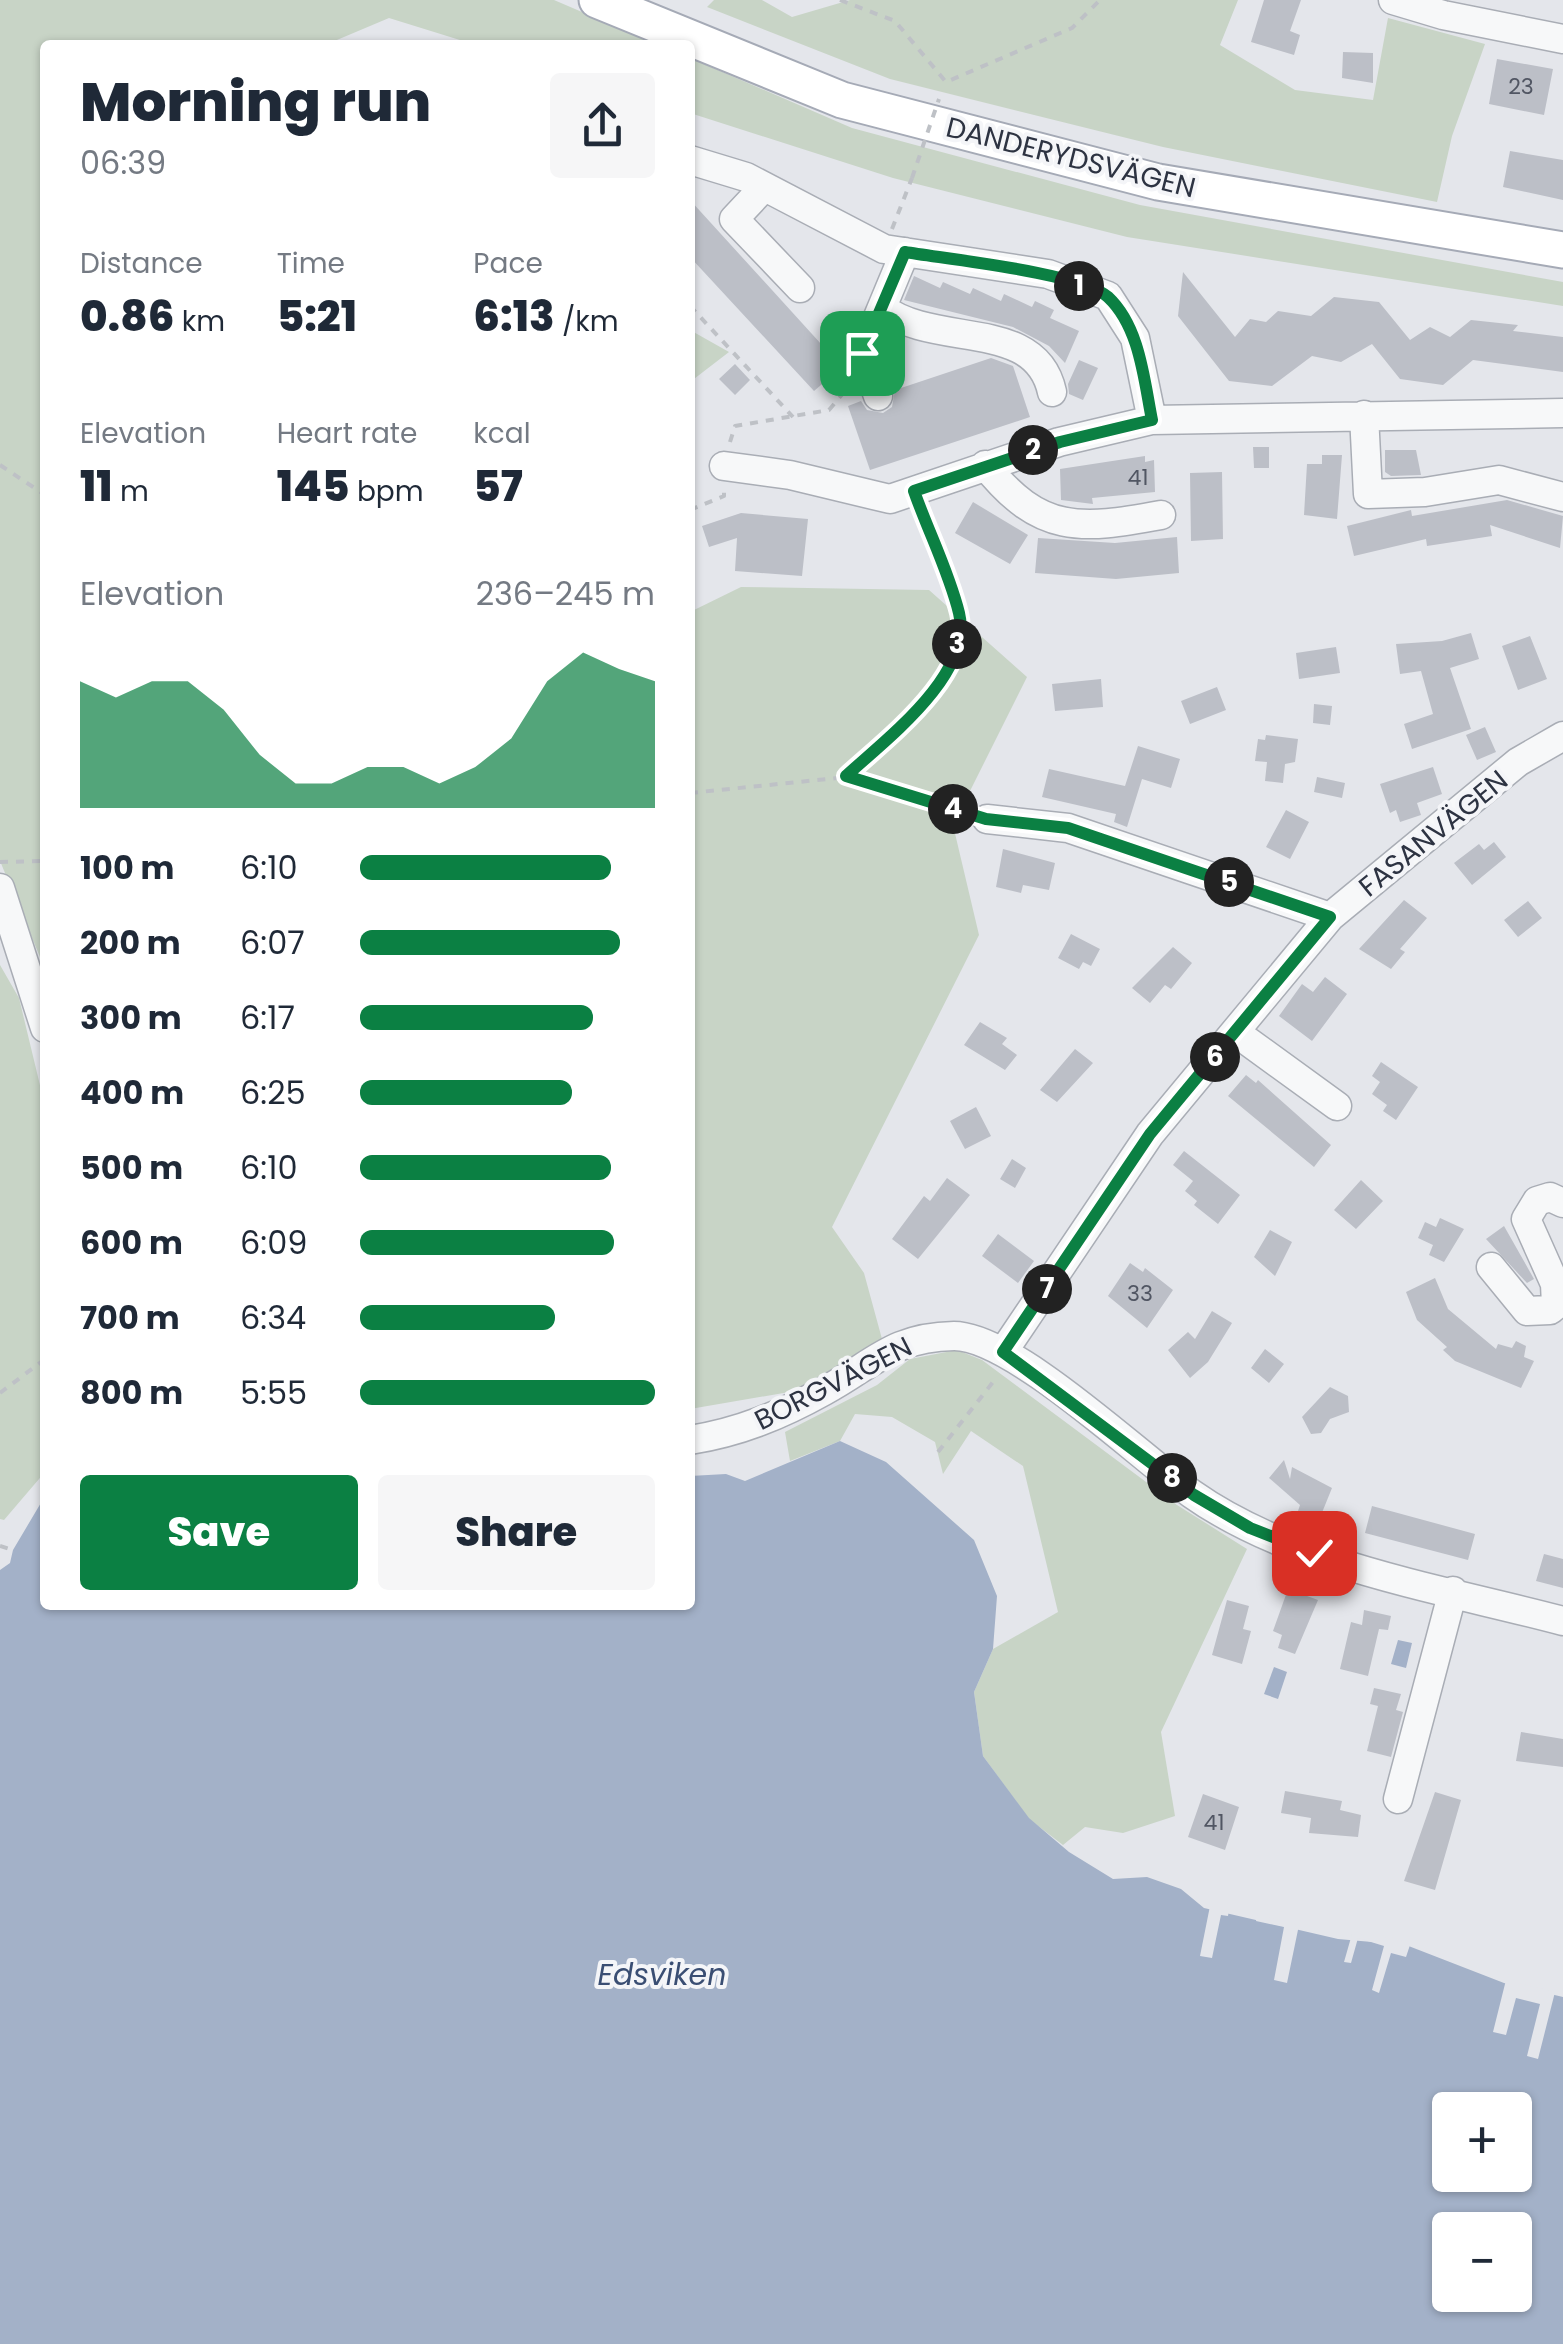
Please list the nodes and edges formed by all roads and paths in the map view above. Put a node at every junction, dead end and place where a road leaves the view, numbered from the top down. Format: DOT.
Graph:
graph roads {
  1 [pos="597,0"];
  2 [pos="840,0"];
  3 [pos="1100,0"];
  4 [pos="1392,0"];
  5 [pos="1563,39"];
  6 [pos="940,100"];
  7 [pos="695,162"];
  8 [pos="912,178"];
  9 [pos="764,187"];
  10 [pos="1563,250"];
  11 [pos="905,252"];
  12 [pos="800,288"];
  13 [pos="882,308"];
  14 [pos="695,311"];
  15 [pos="1052,392"];
  16 [pos="878,396"];
  17 [pos="1563,413"];
  18 [pos="1364,414"];
  19 [pos="793,416"];
  20 [pos="1152,420"];
  21 [pos="0,465"];
  22 [pos="985,465"];
  23 [pos="724,466"];
  24 [pos="914,491"];
  25 [pos="40,492"];
  26 [pos="1563,497"];
  27 [pos="1161,514"];
  28 [pos="1563,736"];
  29 [pos="846,776"];
  30 [pos="695,792"];
  31 [pos="986,819"];
  32 [pos="40,861"];
  33 [pos="0,862"];
  34 [pos="0,888"];
  35 [pos="1330,917"];
  36 [pos="40,1012"];
  37 [pos="1235,1032"];
  38 [pos="1337,1106"];
  39 [pos="1563,1203"];
  40 [pos="1490,1267"];
  41 [pos="1007,1355"];
  42 [pos="40,1363"];
  43 [pos="0,1393"];
  44 [pos="695,1439"];
  45 [pos="938,1452"];
  46 [pos="0,1546"];
  47 [pos="12,1550"];
  48 [pos="1453,1592"];
  49 [pos="1563,1622"];
  50 [pos="1398,1800"];
  1 -- 10 [label="main road, DANDERYDSVÄGEN"];
  2 -- 3 [label="path"];
  4 -- 5 [label="street"];
  6 -- 8 [label="path, bridge"];
  7 -- 9 [label="street"];
  9 -- 11 [label="street"];
  9 -- 12 [label="street"];
  11 -- 13 [label="street"];
  11 -- 20 [label="street"];
  13 -- 15 [label="street"];
  13 -- 16 [label="street"];
  14 -- 19 [label="path"];
  17 -- 18 [label="street"];
  18 -- 20 [label="street"];
  18 -- 26 [label="street"];
  20 -- 22 [label="street"];
  21 -- 25 [label="path"];
  22 -- 24 [label="street"];
  22 -- 27 [label="street"];
  23 -- 24 [label="street"];
  24 -- 29 [label="path"];
  28 -- 35 [label="street, FASANVÄGEN"];
  29 -- 30 [label="path"];
  29 -- 31 [label="path"];
  31 -- 35 [label="street"];
  32 -- 33 [label="path"];
  34 -- 36 [label="street"];
  35 -- 37 [label="street, FASANVÄGEN"];
  37 -- 38 [label="street"];
  37 -- 41 [label="street, FASANVÄGEN"];
  39 -- 40 [label="street"];
  41 -- 44 [label="street, BORGVÄGEN"];
  41 -- 45 [label="path"];
  41 -- 48 [label="street, BORGVÄGEN"];
  42 -- 43 [label="path"];
  46 -- 47 [label="path"];
  48 -- 49 [label="street, BORGVÄGEN"];
  48 -- 50 [label="street"];
}
